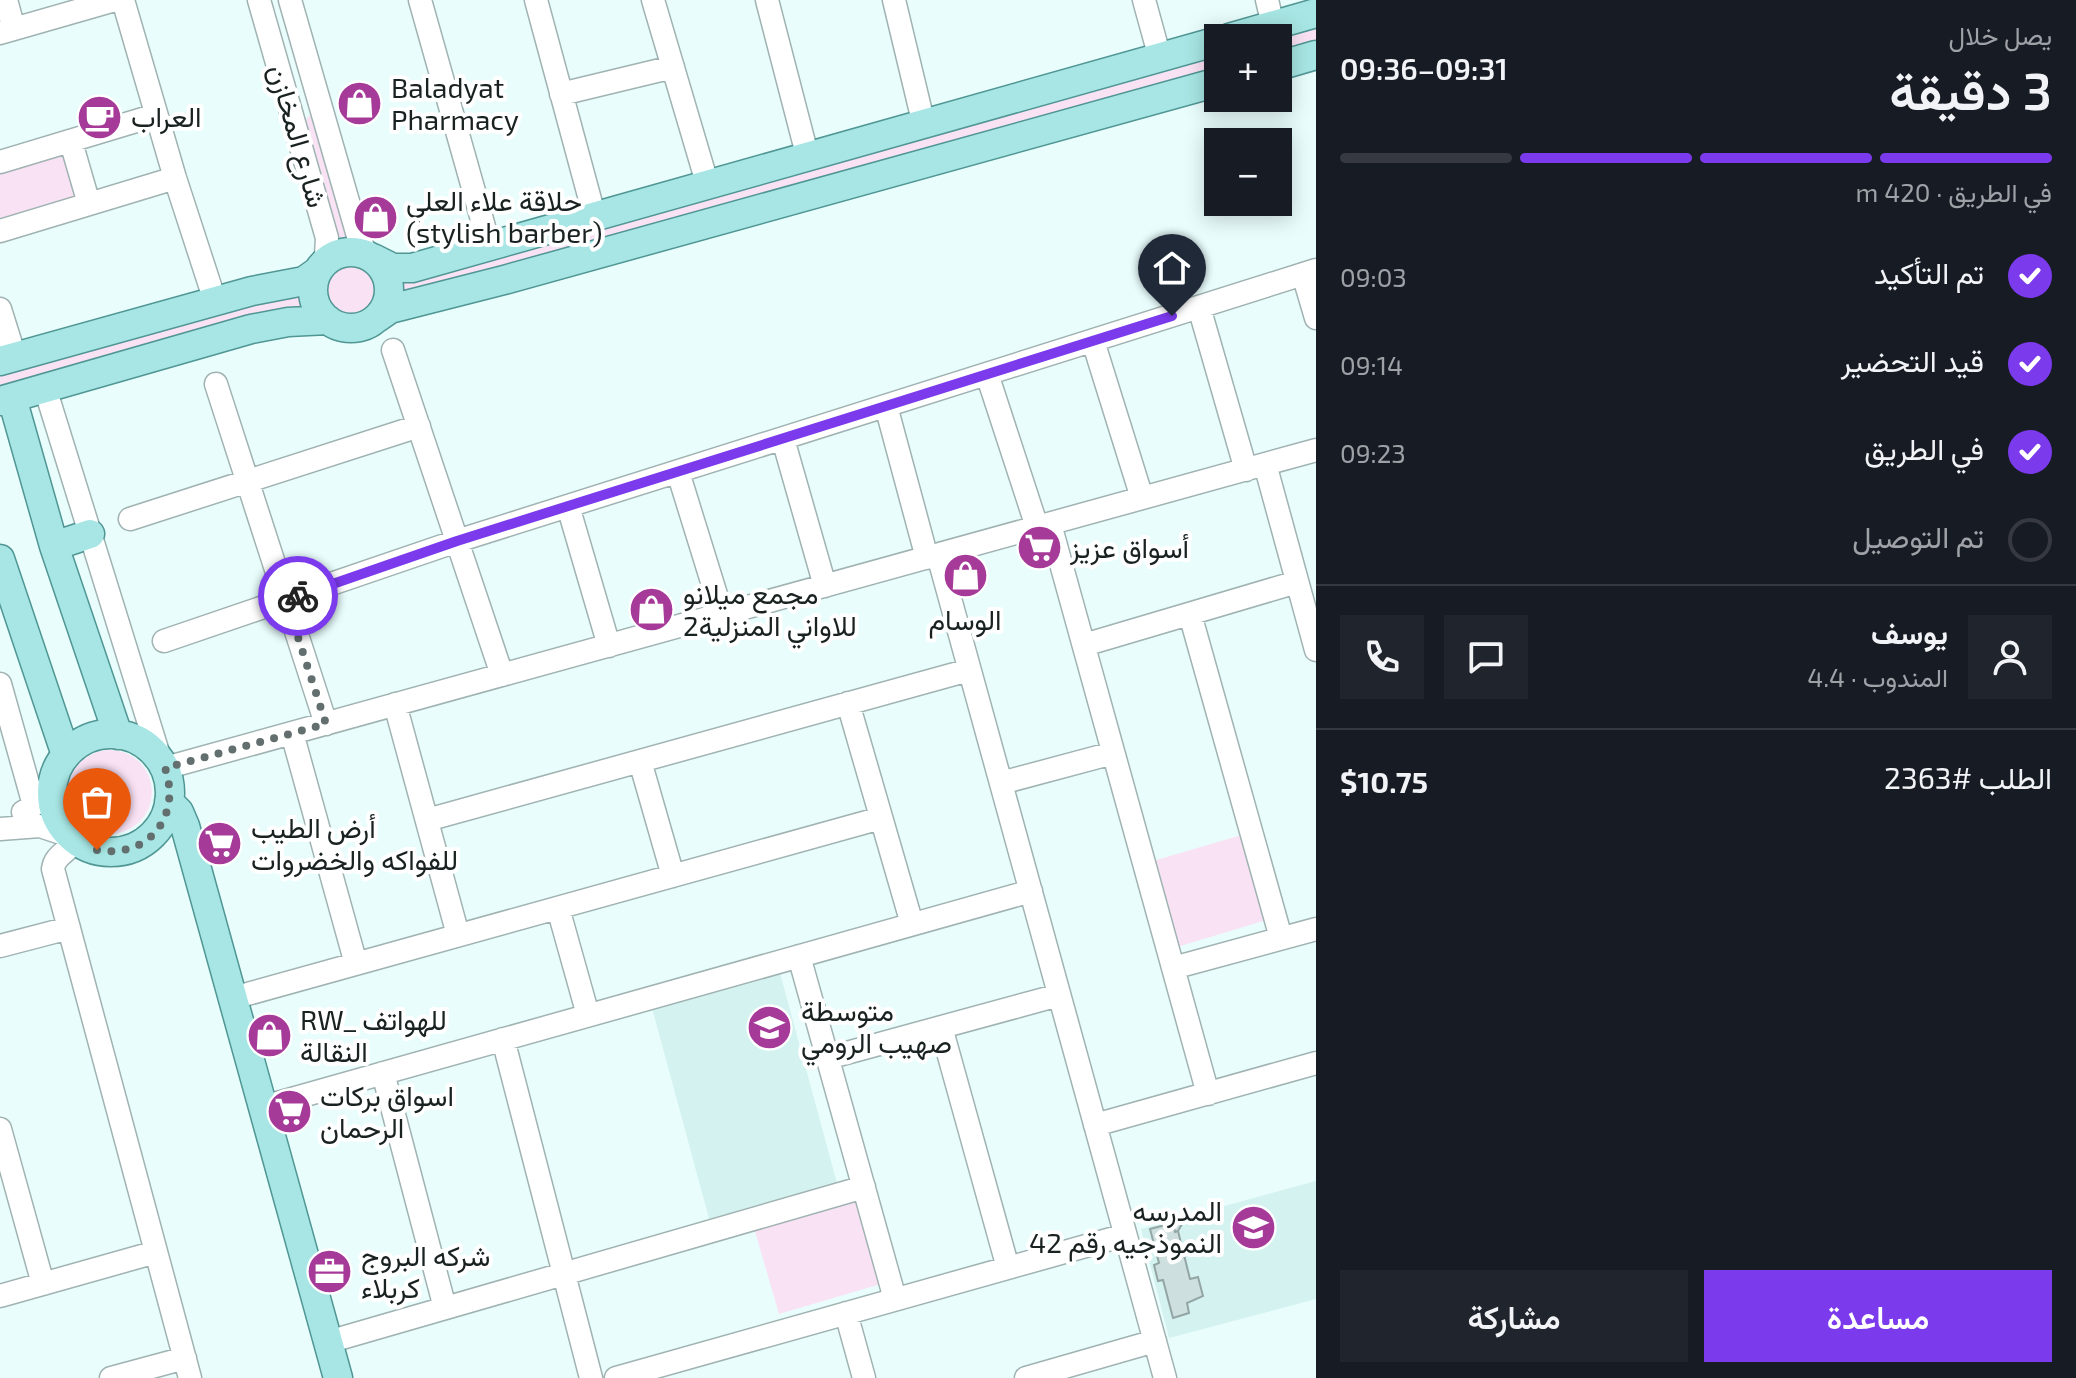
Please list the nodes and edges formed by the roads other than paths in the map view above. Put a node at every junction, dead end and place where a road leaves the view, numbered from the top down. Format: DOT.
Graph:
graph roads {
  1 [pos="6,0"];
  2 [pos="115,0"];
  3 [pos="123,0"];
  4 [pos="259,0"];
  5 [pos="290,0"];
  6 [pos="420,0"];
  7 [pos="653,0"];
  8 [pos="767,0"];
  9 [pos="895,0"];
  10 [pos="1144,0"];
  11 [pos="544,2"];
  12 [pos="1270,13"];
  13 [pos="1316,13"];
  14 [pos="1252,24"];
  15 [pos="7,31"];
  16 [pos="1204,45"];
  17 [pos="1316,55"];
  18 [pos="1160,58"];
  19 [pos="1292,62"];
  20 [pos="673,67"];
  21 [pos="1204,86"];
  22 [pos="316,88"];
  23 [pos="561,94"];
  24 [pos="286,96"];
  25 [pos="323,112"];
  26 [pos="156,115"];
  27 [pos="293,119"];
  28 [pos="924,125"];
  29 [pos="71,142"];
  30 [pos="808,158"];
  31 [pos="0,162"];
  32 [pos="175,178"];
  33 [pos="708,186"];
  34 [pos="89,204"];
  35 [pos="595,218"];
  36 [pos="0,231"];
  37 [pos="490,248"];
  38 [pos="373,258"];
  39 [pos="318,271"];
  40 [pos="1310,272"];
  41 [pos="215,301"];
  42 [pos="1199,307"];
  43 [pos="0,309"];
  44 [pos="377,318"];
  45 [pos="1316,318"];
  46 [pos="328,320"];
  47 [pos="1093,341"];
  48 [pos="393,350"];
  49 [pos="7,359"];
  50 [pos="987,374"];
  51 [pos="216,384"];
  52 [pos="45,388"];
  53 [pos="6,399"];
  54 [pos="886,406"];
  55 [pos="419,426"];
  56 [pos="783,439"];
  57 [pos="1316,450"];
  58 [pos="1256,467"];
  59 [pos="678,472"];
  60 [pos="247,481"];
  61 [pos="1142,498"];
  62 [pos="568,506"];
  63 [pos="130,519"];
  64 [pos="1043,526"];
  65 [pos="90,534"];
  66 [pos="457,541"];
  67 [pos="54,546"];
  68 [pos="932,556"];
  69 [pos="0,563"];
  70 [pos="1297,582"];
  71 [pos="825,586"];
  72 [pos="286,600"];
  73 [pos="722,614"];
  74 [pos="1190,614"];
  75 [pos="164,641"];
  76 [pos="1084,645"];
  77 [pos="609,646"];
  78 [pos="1316,650"];
  79 [pos="969,670"];
  80 [pos="502,675"];
  81 [pos="0,684"];
  82 [pos="848,703"];
  83 [pos="395,704"];
  84 [pos="326,724"];
  85 [pos="292,733"];
  86 [pos="118,735"];
  87 [pos="1113,753"];
  88 [pos="66,755"];
  89 [pos="640,761"];
  90 [pos="163,765"];
  91 [pos="53,783"];
  92 [pos="1001,783"];
  93 [pos="169,802"];
  94 [pos="34,805"];
  95 [pos="881,818"];
  96 [pos="427,820"];
  97 [pos="0,823"];
  98 [pos="0,829"];
  99 [pos="72,838"];
  100 [pos="673,876"];
  101 [pos="1031,891"];
  102 [pos="558,908"];
  103 [pos="912,924"];
  104 [pos="69,928"];
  105 [pos="1316,929"];
  106 [pos="458,935"];
  107 [pos="1281,938"];
  108 [pos="0,946"];
  109 [pos="799,956"];
  110 [pos="356,964"];
  111 [pos="1173,968"];
  112 [pos="1059,995"];
  113 [pos="233,998"];
  114 [pos="588,1015"];
  115 [pos="941,1027"];
  116 [pos="503,1039"];
  117 [pos="828,1058"];
  118 [pos="1316,1063"];
  119 [pos="383,1073"];
  120 [pos="1208,1094"];
  121 [pos="263,1107"];
  122 [pos="1095,1125"];
  123 [pos="0,1129"];
  124 [pos="864,1187"];
  125 [pos="1125,1235"];
  126 [pos="156,1252"];
  127 [pos="1008,1268"];
  128 [pos="564,1274"];
  129 [pos="43,1284"];
  130 [pos="0,1296"];
  131 [pos="895,1299"];
  132 [pos="445,1308"];
  133 [pos="846,1313"];
  134 [pos="1155,1341"];
  135 [pos="328,1342"];
  136 [pos="188,1368"];
  137 [pos="629,1376"];
  138 [pos="1034,1377"];
  139 [pos="111,1378"];
  140 [pos="338,1378"];
  141 [pos="591,1378"];
  142 [pos="864,1378"];
  143 [pos="1165,1378"];
  1 -- 15 [label="street"];
  2 -- 15 [label="street"];
  3 -- 26 [label="street"];
  4 -- 24 [label="street, شارع المخازن"];
  5 -- 22 [label="street, شارع المخازن"];
  6 -- 37 [label="street"];
  7 -- 20 [label="street"];
  8 -- 30 [label="street"];
  9 -- 28 [label="street"];
  10 -- 18 [label="street"];
  11 -- 23 [label="street"];
  12 -- 13 [label="main road"];
  12 -- 14 [label="main road"];
  16 -- 18 [label="main road"];
  17 -- 19 [label="main road"];
  18 -- 28 [label="main road"];
  20 -- 23 [label="street"];
  20 -- 33 [label="street"];
  21 -- 44 [label="main road"];
  22 -- 24 [label="street"];
  22 -- 25 [label="street, شارع المخازن"];
  23 -- 35 [label="street"];
  24 -- 27 [label="street, شارع المخازن"];
  25 -- 27 [label="street"];
  25 -- 38 [label="street, شارع المخازن"];
  26 -- 29 [label="street"];
  26 -- 32 [label="street"];
  27 -- 39 [label="street, شارع المخازن"];
  28 -- 30 [label="main road"];
  29 -- 31 [label="street"];
  29 -- 34 [label="street"];
  30 -- 33 [label="main road"];
  32 -- 34 [label="street"];
  32 -- 41 [label="street"];
  33 -- 35 [label="main road"];
  34 -- 36 [label="street"];
  35 -- 37 [label="main road"];
  37 -- 38 [label="main road"];
  38 -- 39 [label="main road"];
  38 -- 44 [label="main road"];
  39 -- 41 [label="main road"];
  39 -- 46 [label="main road"];
  40 -- 42 [label="street"];
  40 -- 45 [label="street"];
  41 -- 49 [label="main road"];
  42 -- 47 [label="street"];
  42 -- 58 [label="street"];
  43 -- 49 [label="street"];
  44 -- 46 [label="main road"];
  46 -- 52 [label="main road"];
  47 -- 50 [label="street"];
  47 -- 61 [label="street"];
  48 -- 55 [label="street"];
  50 -- 54 [label="street"];
  50 -- 64 [label="street"];
  51 -- 60 [label="street"];
  52 -- 53 [label="main road"];
  52 -- 65 [label="street"];
  53 -- 67 [label="main road"];
  54 -- 56 [label="street"];
  54 -- 68 [label="street"];
  55 -- 60 [label="street"];
  55 -- 66 [label="street"];
  56 -- 59 [label="street"];
  56 -- 71 [label="street"];
  57 -- 58 [label="street"];
  58 -- 61 [label="street"];
  58 -- 70 [label="street"];
  59 -- 62 [label="street"];
  59 -- 73 [label="street"];
  60 -- 63 [label="street"];
  60 -- 72 [label="street"];
  61 -- 64 [label="street"];
  62 -- 66 [label="street"];
  62 -- 77 [label="street"];
  64 -- 68 [label="street"];
  64 -- 76 [label="street"];
  65 -- 67 [label="main road"];
  65 -- 90 [label="street"];
  66 -- 72 [label="street"];
  66 -- 80 [label="street"];
  67 -- 86 [label="main road"];
  68 -- 71 [label="street"];
  68 -- 79 [label="street"];
  69 -- 88 [label="main road"];
  70 -- 74 [label="street"];
  70 -- 78 [label="street"];
  71 -- 73 [label="street"];
  72 -- 75 [label="street"];
  72 -- 84 [label="street"];
  73 -- 77 [label="street"];
  74 -- 76 [label="street"];
  74 -- 107 [label="street"];
  76 -- 87 [label="street"];
  77 -- 80 [label="street"];
  79 -- 82 [label="street"];
  79 -- 92 [label="street"];
  80 -- 83 [label="street"];
  81 -- 94 [label="street"];
  82 -- 89 [label="street"];
  82 -- 95 [label="street"];
  83 -- 84 [label="street"];
  83 -- 96 [label="street"];
  84 -- 85 [label="street"];
  85 -- 90 [label="street"];
  85 -- 110 [label="street"];
  86 -- 88 [label="main road"];
  86 -- 90 [label="main road"];
  87 -- 92 [label="street"];
  87 -- 111 [label="street"];
  88 -- 91 [label="main road"];
  89 -- 96 [label="street"];
  89 -- 100 [label="street"];
  90 -- 93 [label="main road"];
  91 -- 94 [label="street"];
  91 -- 99 [label="main road"];
  92 -- 101 [label="street"];
  93 -- 99 [label="main road"];
  93 -- 113 [label="main road"];
  94 -- 97 [label="street"];
  95 -- 100 [label="street"];
  95 -- 103 [label="street"];
  96 -- 106 [label="street"];
  98 -- 99 [label="street"];
  99 -- 104 [label="street"];
  100 -- 102 [label="street"];
  101 -- 103 [label="street"];
  101 -- 112 [label="street"];
  102 -- 106 [label="street"];
  102 -- 114 [label="street"];
  103 -- 109 [label="street"];
  104 -- 108 [label="street"];
  104 -- 126 [label="street"];
  105 -- 107 [label="street"];
  106 -- 110 [label="street"];
  107 -- 111 [label="street"];
  109 -- 114 [label="street"];
  109 -- 117 [label="street"];
  110 -- 113 [label="street"];
  111 -- 120 [label="street"];
  112 -- 115 [label="street"];
  112 -- 122 [label="street"];
  113 -- 121 [label="main road"];
  114 -- 116 [label="street"];
  115 -- 117 [label="street"];
  115 -- 127 [label="street"];
  116 -- 119 [label="street"];
  116 -- 128 [label="street"];
  117 -- 124 [label="street"];
  118 -- 120 [label="street"];
  119 -- 121 [label="street"];
  119 -- 132 [label="street"];
  120 -- 122 [label="street"];
  121 -- 135 [label="main road"];
  122 -- 125 [label="street"];
  123 -- 129 [label="street"];
  124 -- 128 [label="street"];
  124 -- 131 [label="street"];
  125 -- 127 [label="street"];
  125 -- 134 [label="street"];
  126 -- 129 [label="street"];
  126 -- 136 [label="street"];
  127 -- 131 [label="street"];
  128 -- 132 [label="street"];
  128 -- 141 [label="street"];
  129 -- 130 [label="street"];
  131 -- 133 [label="street"];
  132 -- 135 [label="street"];
  133 -- 137 [label="street"];
  133 -- 142 [label="street"];
  134 -- 138 [label="street"];
  134 -- 143 [label="street"];
  135 -- 140 [label="main road"];
  136 -- 139 [label="street"];
}
